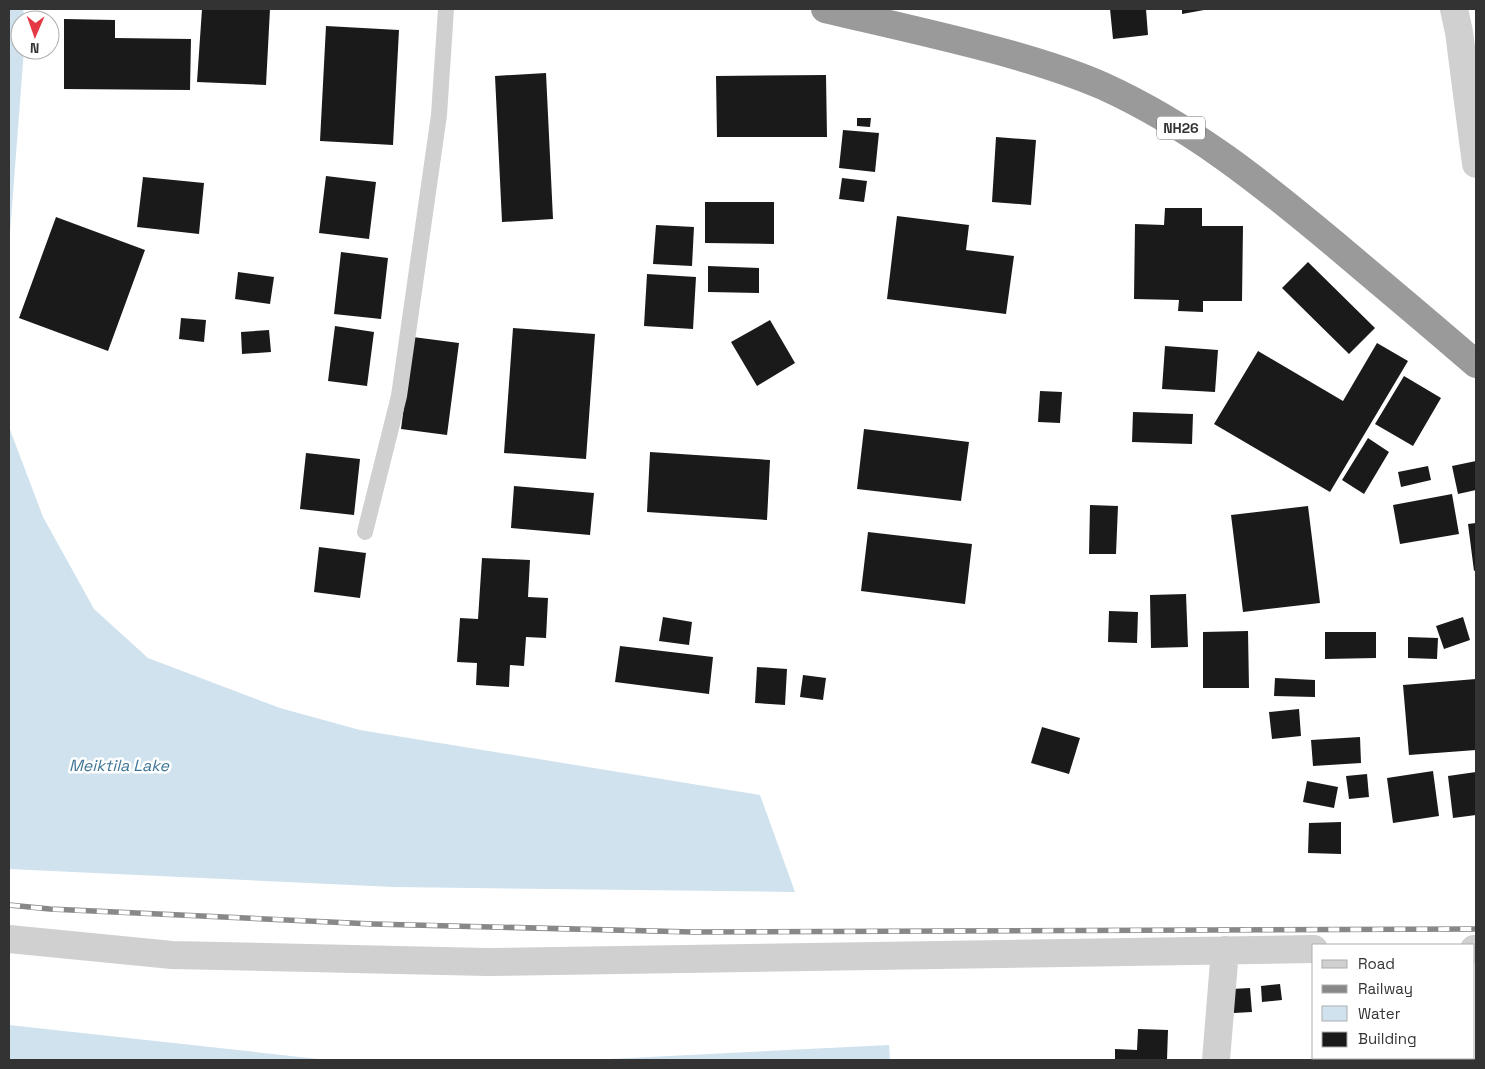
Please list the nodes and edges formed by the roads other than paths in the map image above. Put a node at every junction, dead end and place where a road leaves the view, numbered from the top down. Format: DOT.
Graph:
graph roads {
  1 [pos="446,9"];
  2 [pos="825,9"];
  3 [pos="1454,9"];
  4 [pos="1476,164"];
  5 [pos="1476,364"];
  6 [pos="365,532"];
  7 [pos="9,939"];
  8 [pos="1312,949"];
  9 [pos="1225,950"];
  10 [pos="1216,1060"];
  1 -- 6 [label="lane"];
  2 -- 5 [label="highway, NH26"];
  3 -- 4 [label="street"];
  7 -- 9 [label="street"];
  8 -- 9 [label="street"];
  9 -- 10 [label="street"];
}
